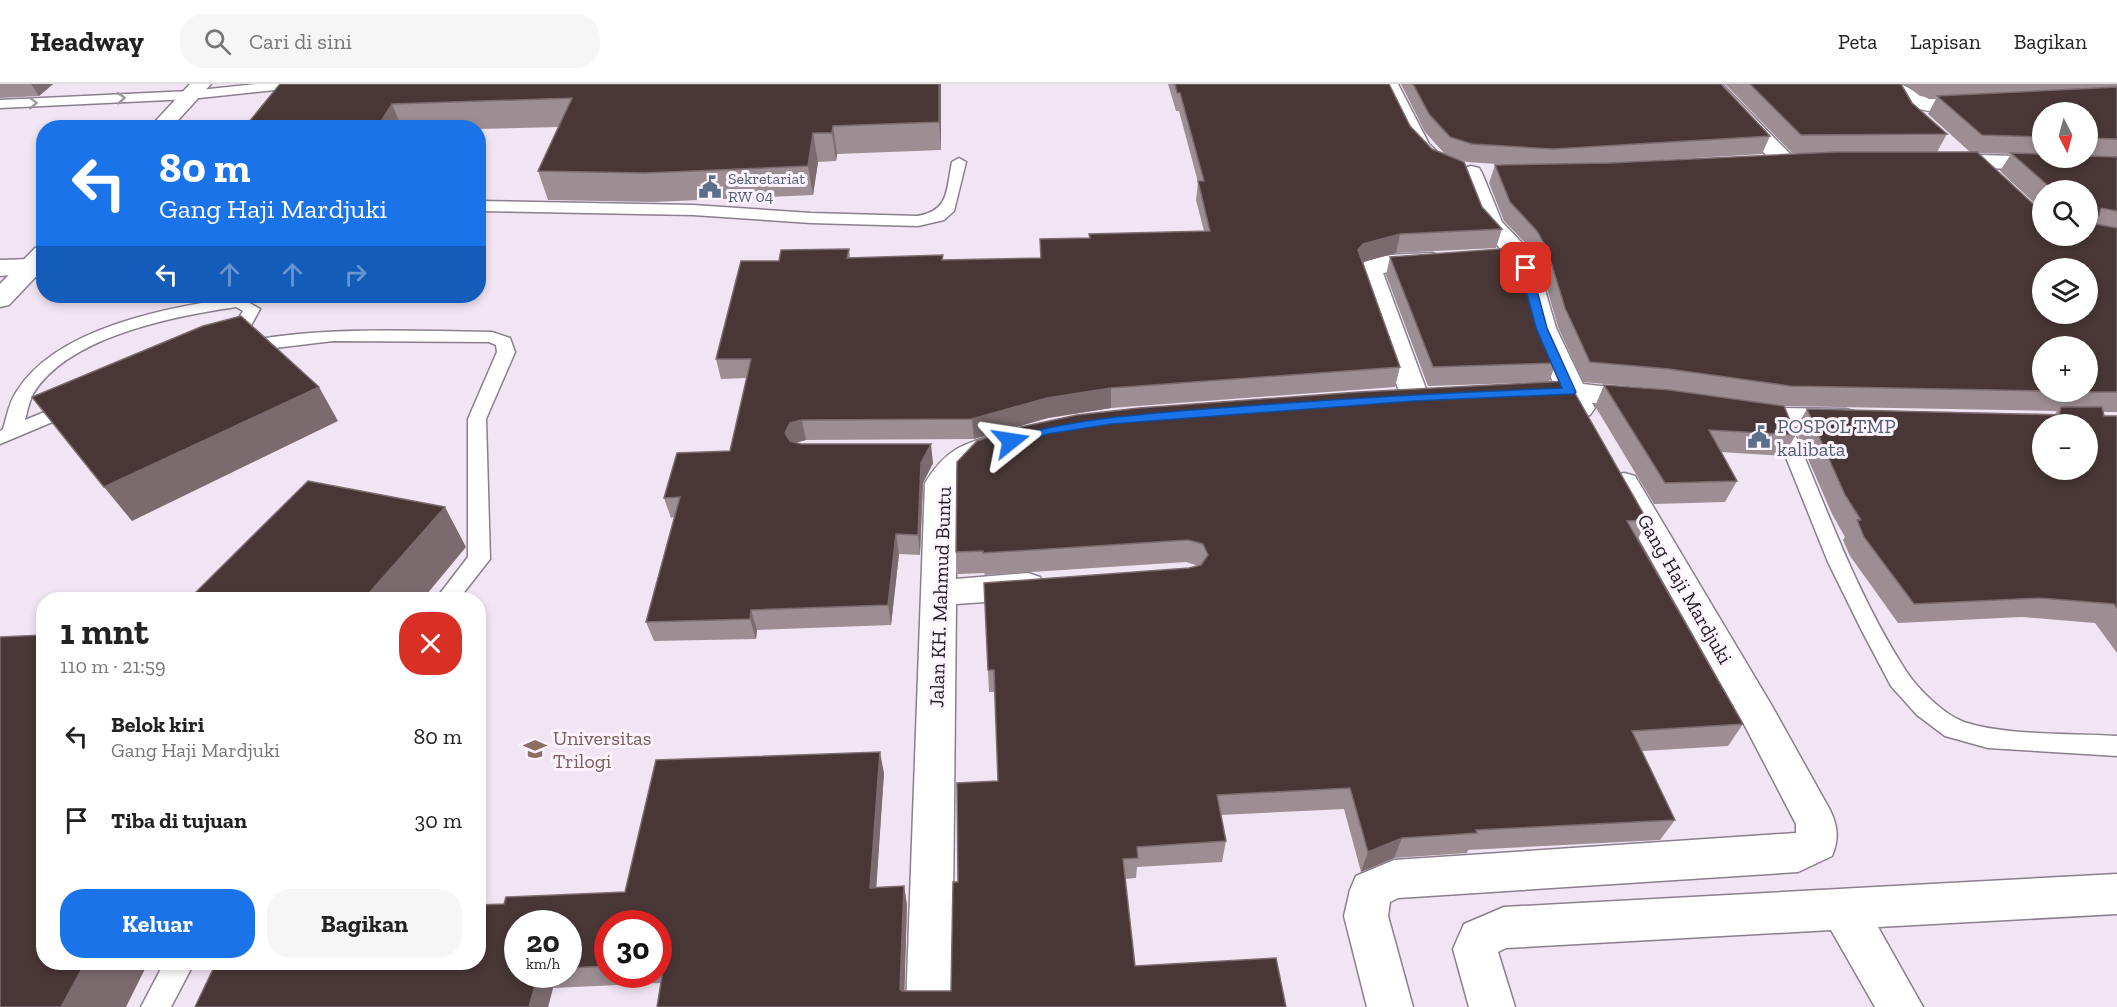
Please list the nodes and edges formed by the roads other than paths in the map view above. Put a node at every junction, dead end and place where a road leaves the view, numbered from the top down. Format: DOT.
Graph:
graph roads {
  1 [pos="295,84"];
  2 [pos="1388,84"];
  3 [pos="1712,84"];
  4 [pos="196,89"];
  5 [pos="1895,90"];
  6 [pos="282,101"];
  7 [pos="2001,103"];
  8 [pos="0,104"];
  9 [pos="167,120"];
  10 [pos="1920,161"];
  11 [pos="1968,161"];
  12 [pos="959,162"];
  13 [pos="1762,164"];
  14 [pos="2117,166"];
  15 [pos="1996,183"];
  16 [pos="486,206"];
  17 [pos="1520,256"];
  18 [pos="1485,257"];
  19 [pos="1454,259"];
  20 [pos="36,260"];
  21 [pos="36,261"];
  22 [pos="0,268"];
  23 [pos="0,299"];
  24 [pos="230,303"];
  25 [pos="241,303"];
  26 [pos="1570,392"];
  27 [pos="1500,395"];
  28 [pos="1382,399"];
  29 [pos="89,400"];
  30 [pos="1670,401"];
  31 [pos="1714,408"];
  32 [pos="1779,417"];
  33 [pos="1877,420"];
  34 [pos="1594,432"];
  35 [pos="6,434"];
  36 [pos="1027,436"];
  37 [pos="929,451"];
  38 [pos="974,451"];
  39 [pos="1611,463"];
  40 [pos="1056,585"];
  41 [pos="452,592"];
  42 [pos="938,592"];
  43 [pos="2117,746"];
  44 [pos="2117,894"];
  45 [pos="1844,910"];
  46 [pos="176,970"];
  47 [pos="155,1007"];
  48 [pos="929,1007"];
  49 [pos="1390,1007"];
  50 [pos="1492,1007"];
  51 [pos="1900,1007"];
  1 -- 4 [label="lane"];
  1 -- 6 [label="lane"];
  2 -- 17 [label="street"];
  3 -- 13 [label="street"];
  8 -- 4 [label="lane, one-way"];
  4 -- 9 [label="street"];
  5 -- 7 [label="street"];
  5 -- 11 [label="street"];
  10 -- 11 [label="street"];
  11 -- 14 [label="street"];
  11 -- 15 [label="street"];
  12 -- 16 [label="lane"];
  17 -- 18 [label="street"];
  17 -- 26 [label="street"];
  19 -- 28 [label="street"];
  20 -- 22 [label="street"];
  21 -- 23 [label="street"];
  24 -- 35 [label="lane"];
  25 -- 41 [label="lane"];
  26 -- 27 [label="street"];
  26 -- 30 [label="street"];
  26 -- 34 [label="street"];
  29 -- 35 [label="lane"];
  31 -- 32 [label="street"];
  32 -- 33 [label="street"];
  32 -- 43 [label="lane"];
  36 -- 38 [label="street, Jalan KH. Mahmud Buntu"];
  37 -- 38 [label="street"];
  38 -- 42 [label="street, Jalan KH. Mahmud Buntu"];
  39 -- 49 [label="street, Gang Haji Mardjuki"];
  40 -- 42 [label="street"];
  42 -- 48 [label="street, Jalan KH. Mahmud Buntu"];
  44 -- 45 [label="street"];
  45 -- 50 [label="street"];
  45 -- 51 [label="street"];
  46 -- 47 [label="lane"];
}
